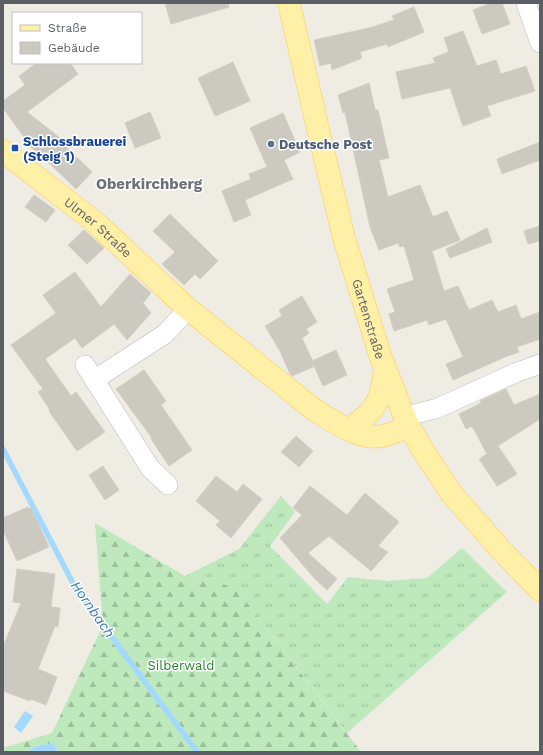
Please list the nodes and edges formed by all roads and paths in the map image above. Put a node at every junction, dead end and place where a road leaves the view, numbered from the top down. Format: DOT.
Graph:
graph roads {
  1 [pos="289,3"];
  2 [pos="526,3"];
  3 [pos="540,43"];
  4 [pos="3,151"];
  5 [pos="188,309"];
  6 [pos="540,364"];
  7 [pos="385,369"];
  8 [pos="407,422"];
  9 [pos="334,423"];
  10 [pos="356,424"];
  11 [pos="168,485"];
  12 [pos="540,590"];
  1 -- 7 [label="main road, Gartenstraße"];
  2 -- 3 [label="street"];
  4 -- 5 [label="main road, Ulmer Straße"];
  5 -- 9 [label="main road, Ulmer Straße"];
  5 -- 11 [label="street"];
  6 -- 8 [label="street"];
  7 -- 8 [label="main road, Gartenstraße"];
  7 -- 10 [label="main road"];
  8 -- 9 [label="main road, Ulmer Straße"];
  8 -- 10 [label="main road"];
  8 -- 12 [label="main road, Gartenstraße"];
  9 -- 10 [label="main road"];
}
